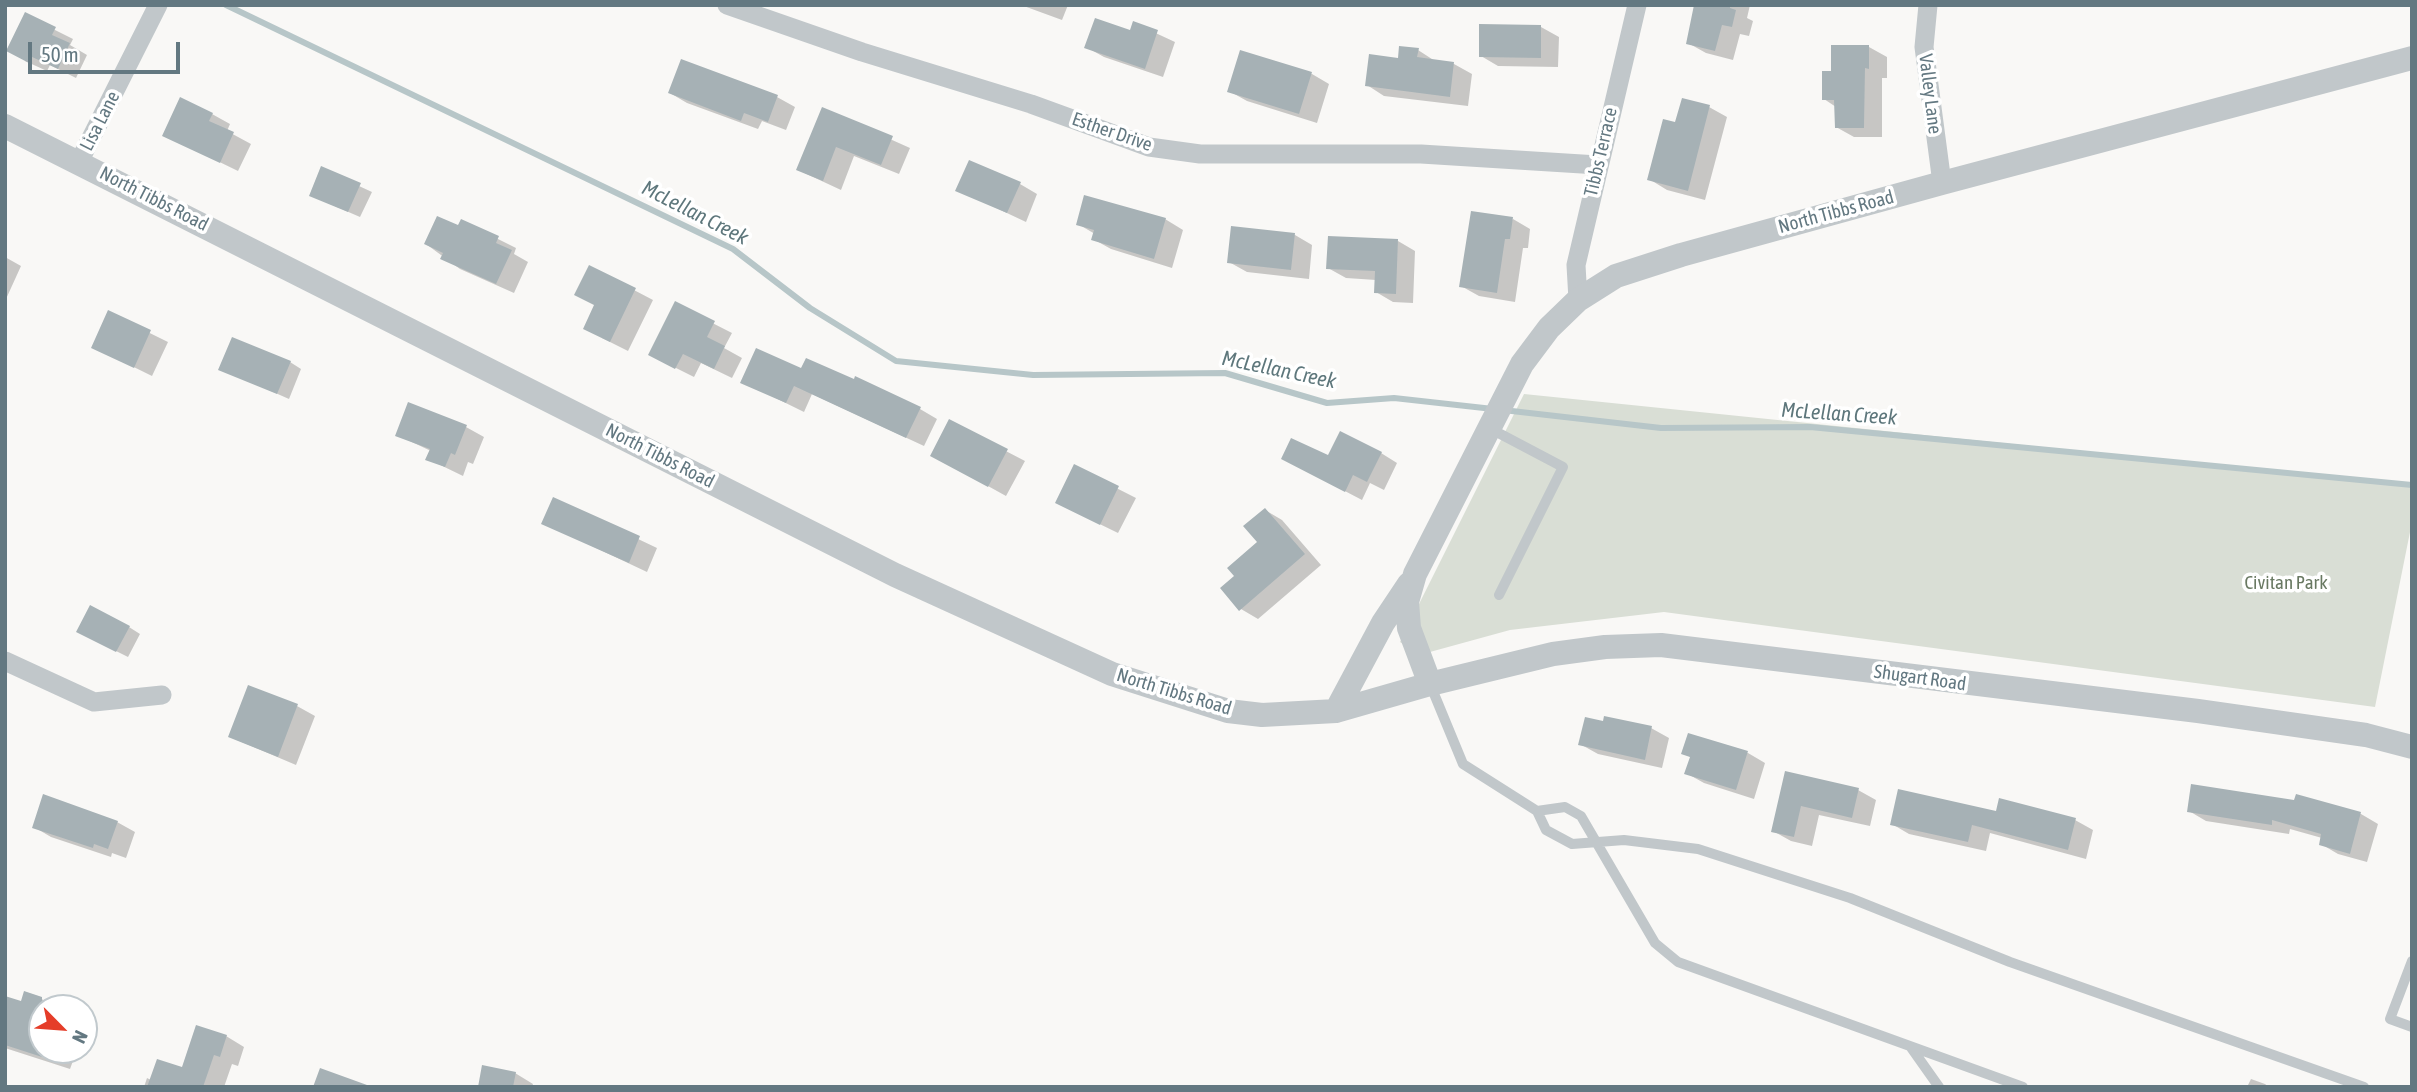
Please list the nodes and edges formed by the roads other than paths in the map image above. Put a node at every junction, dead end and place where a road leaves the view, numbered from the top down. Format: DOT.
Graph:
graph roads {
  1 [pos="158,5"];
  2 [pos="727,5"];
  3 [pos="1637,5"];
  4 [pos="1928,5"];
  5 [pos="2412,58"];
  6 [pos="5,126"];
  7 [pos="79,162"];
  8 [pos="1598,165"];
  9 [pos="1942,183"];
  10 [pos="1578,300"];
  11 [pos="1490,425"];
  12 [pos="1415,574"];
  13 [pos="1499,595"];
  14 [pos="5,661"];
  15 [pos="1430,684"];
  16 [pos="162,695"];
  17 [pos="1336,711"];
  18 [pos="2412,747"];
  19 [pos="1537,811"];
  20 [pos="1596,840"];
  21 [pos="2412,961"];
  22 [pos="2412,1027"];
  23 [pos="1910,1045"];
  24 [pos="1939,1087"];
  25 [pos="2023,1087"];
  26 [pos="2364,1087"];
  1 -- 7 [label="street, Lisa Lane"];
  2 -- 8 [label="street, Esther Drive"];
  3 -- 8 [label="street, Tibbs Terrace"];
  4 -- 9 [label="street, Valley Lane"];
  5 -- 9 [label="street, North Tibbs Road"];
  6 -- 7 [label="street, North Tibbs Road"];
  7 -- 17 [label="street, North Tibbs Road"];
  8 -- 10 [label="street, Tibbs Terrace"];
  9 -- 10 [label="street, North Tibbs Road"];
  10 -- 11 [label="street, North Tibbs Road"];
  11 -- 12 [label="street, North Tibbs Road"];
  11 -- 13 [label="lane"];
  12 -- 15 [label="street, North Tibbs Road"];
  12 -- 17 [label="street, North Tibbs Road"];
  14 -- 16 [label="street"];
  15 -- 17 [label="street, North Tibbs Road"];
  15 -- 18 [label="street, Shugart Road"];
  15 -- 19 [label="lane"];
  19 -- 20 [label="lane"];
  19 -- 20 [label="lane"];
  20 -- 23 [label="lane"];
  20 -- 26 [label="lane"];
  21 -- 22 [label="lane"];
  23 -- 24 [label="lane"];
  23 -- 25 [label="lane"];
}
